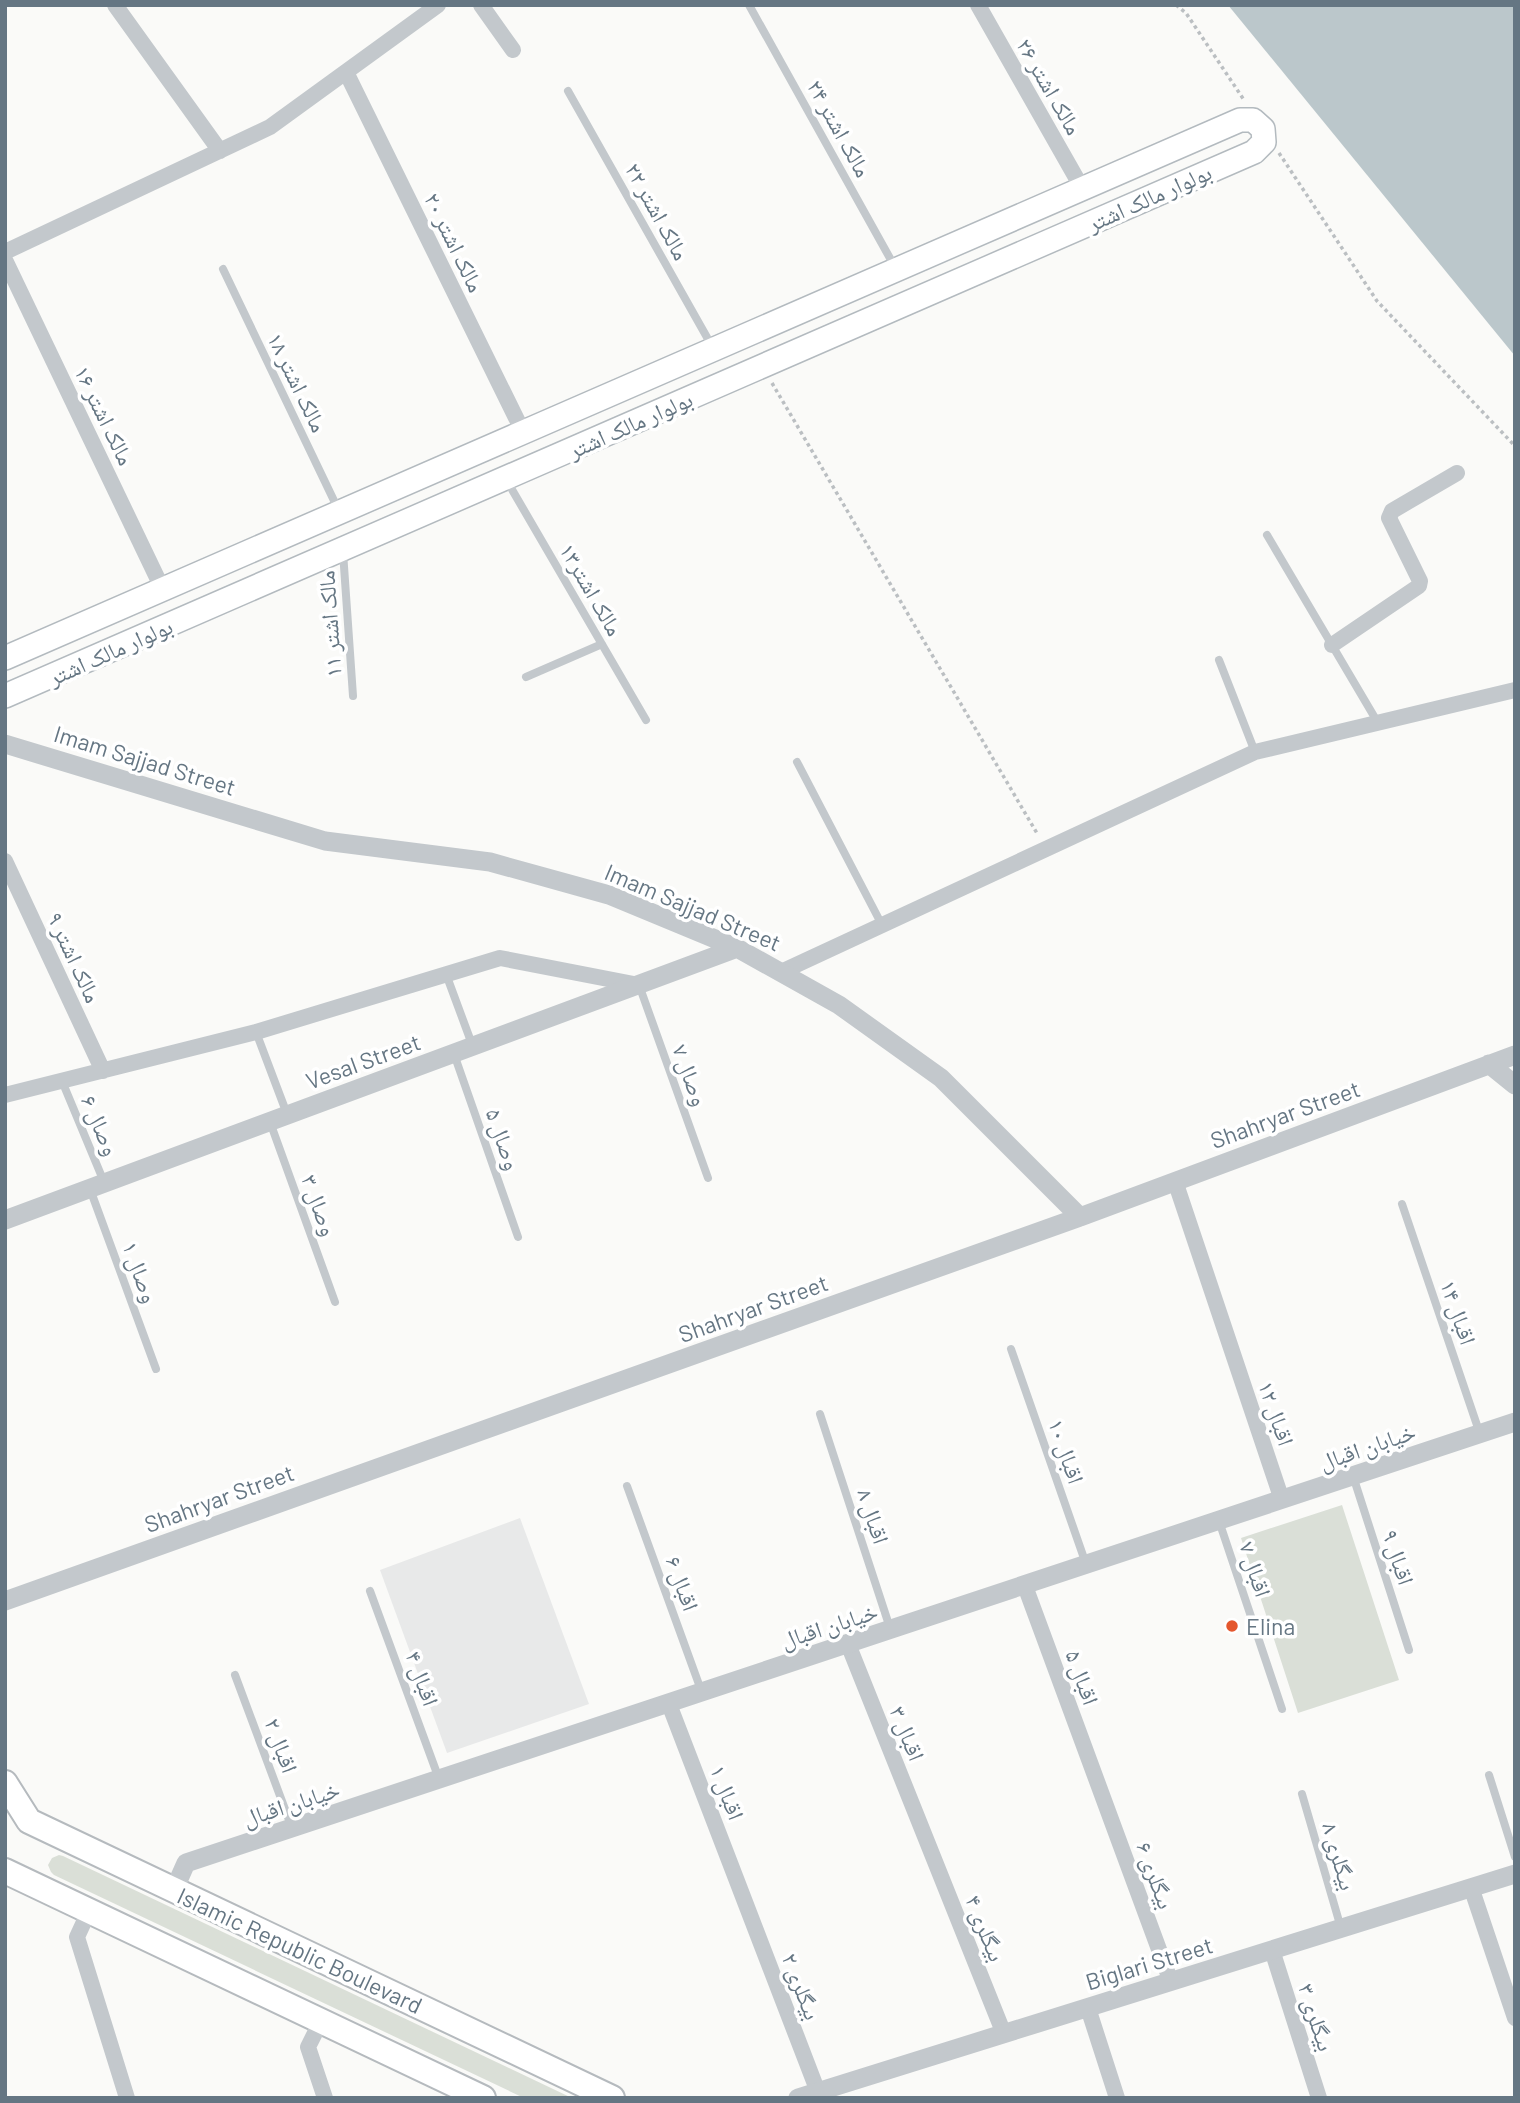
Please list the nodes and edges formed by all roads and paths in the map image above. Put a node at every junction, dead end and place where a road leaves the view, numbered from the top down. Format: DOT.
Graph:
graph roads {
  1 [pos="115,5"];
  2 [pos="438,5"];
  3 [pos="481,5"];
  4 [pos="749,5"];
  5 [pos="978,5"];
  6 [pos="1176,5"];
  7 [pos="513,50"];
  8 [pos="346,72"];
  9 [pos="568,91"];
  10 [pos="1244,112"];
  11 [pos="220,150"];
  12 [pos="1278,151"];
  13 [pos="1082,188"];
  14 [pos="5,252"];
  15 [pos="5,260"];
  16 [pos="222,269"];
  17 [pos="897,270"];
  18 [pos="714,349"];
  19 [pos="763,366"];
  20 [pos="618,391"];
  21 [pos="633,423"];
  22 [pos="523,432"];
  23 [pos="1515,446"];
  24 [pos="1457,473"];
  25 [pos="506,478"];
  26 [pos="340,512"];
  27 [pos="1267,535"];
  28 [pos="343,549"];
  29 [pos="163,590"];
  30 [pos="50,639"];
  31 [pos="602,644"];
  32 [pos="1332,645"];
  33 [pos="5,658"];
  34 [pos="1219,660"];
  35 [pos="64,671"];
  36 [pos="526,677"];
  37 [pos="1515,691"];
  38 [pos="5,696"];
  39 [pos="353,696"];
  40 [pos="646,720"];
  41 [pos="1378,723"];
  42 [pos="5,744"];
  43 [pos="1255,752"];
  44 [pos="797,762"];
  45 [pos="1046,849"];
  46 [pos="5,861"];
  47 [pos="882,925"];
  48 [pos="737,948"];
  49 [pos="781,972"];
  50 [pos="446,974"];
  51 [pos="639,985"];
  52 [pos="256,1032"];
  53 [pos="473,1046"];
  54 [pos="454,1054"];
  55 [pos="1515,1055"];
  56 [pos="1489,1064"];
  57 [pos="103,1071"];
  58 [pos="62,1081"];
  59 [pos="1515,1085"];
  60 [pos="5,1095"];
  61 [pos="279,1119"];
  62 [pos="708,1178"];
  63 [pos="1175,1181"];
  64 [pos="97,1186"];
  65 [pos="1402,1203"];
  66 [pos="1080,1217"];
  67 [pos="5,1220"];
  68 [pos="518,1237"];
  69 [pos="335,1302"];
  70 [pos="1011,1349"];
  71 [pos="156,1369"];
  72 [pos="820,1414"];
  73 [pos="1515,1422"];
  74 [pos="1480,1434"];
  75 [pos="1353,1476"];
  76 [pos="627,1486"];
  77 [pos="1282,1500"];
  78 [pos="1219,1521"];
  79 [pos="1087,1565"];
  80 [pos="1025,1586"];
  81 [pos="370,1591"];
  82 [pos="5,1601"];
  83 [pos="891,1630"];
  84 [pos="848,1644"];
  85 [pos="1409,1650"];
  86 [pos="235,1675"];
  87 [pos="702,1693"];
  88 [pos="669,1704"];
  89 [pos="1282,1709"];
  90 [pos="1489,1775"];
  91 [pos="439,1779"];
  92 [pos="5,1783"];
  93 [pos="1098,1784"];
  94 [pos="1302,1794"];
  95 [pos="292,1828"];
  96 [pos="926,1839"];
  97 [pos="1515,1857"];
  98 [pos="5,1871"];
  99 [pos="1515,1874"];
  100 [pos="1471,1887"];
  101 [pos="174,1889"];
  102 [pos="744,1898"];
  103 [pos="89,1911"];
  104 [pos="1341,1928"];
  105 [pos="1272,1950"];
  106 [pos="1171,1982"];
  107 [pos="1088,2008"];
  108 [pos="1515,2018"];
  109 [pos="321,2021"];
  110 [pos="1004,2034"];
  111 [pos="818,2091"];
  112 [pos="127,2098"];
  113 [pos="325,2098"];
  114 [pos="483,2098"];
  115 [pos="612,2098"];
  116 [pos="798,2098"];
  117 [pos="1117,2098"];
  118 [pos="1319,2098"];
  1 -- 11 [label="street"];
  2 -- 8 [label="street"];
  3 -- 7 [label="street"];
  4 -- 17 [label="lane, مالک اشتر ۲۴"];
  5 -- 13 [label="street, مالک اشتر ۲۶"];
  6 -- 10 [label="path"];
  8 -- 11 [label="street"];
  8 -- 22 [label="street, مالک اشتر ۲۰"];
  9 -- 18 [label="lane, مالک اشتر ۲۲"];
  10 -- 13 [label="main road, بولوار مالک اشتر"];
  10 -- 19 [label="main road, بولوار مالک اشتر"];
  11 -- 14 [label="street"];
  12 -- 23 [label="path"];
  13 -- 17 [label="main road, بولوار مالک اشتر"];
  15 -- 29 [label="street, مالک اشتر ۱۶"];
  16 -- 26 [label="lane, مالک اشتر ۱۸"];
  17 -- 18 [label="main road, بولوار مالک اشتر"];
  18 -- 20 [label="main road, بولوار مالک اشتر"];
  19 -- 21 [label="main road, بولوار مالک اشتر"];
  19 -- 45 [label="path"];
  20 -- 21 [label="main road"];
  20 -- 22 [label="main road, بولوار مالک اشتر"];
  21 -- 25 [label="main road, بولوار مالک اشتر"];
  22 -- 26 [label="main road, بولوار مالک اشتر"];
  24 -- 32 [label="street"];
  25 -- 28 [label="main road, بولوار مالک اشتر"];
  25 -- 31 [label="lane, مالک اشتر۱۳"];
  26 -- 29 [label="main road, بولوار مالک اشتر"];
  27 -- 32 [label="lane"];
  28 -- 35 [label="main road, بولوار مالک اشتر"];
  28 -- 39 [label="lane, مالک اشتر ۱۱"];
  29 -- 30 [label="main road, بولوار مالک اشتر"];
  30 -- 33 [label="main road, بولوار مالک اشتر"];
  30 -- 35 [label="main road"];
  31 -- 36 [label="lane"];
  31 -- 40 [label="lane, مالک اشتر۱۳"];
  32 -- 41 [label="lane"];
  34 -- 43 [label="lane"];
  35 -- 38 [label="main road, بولوار مالک اشتر"];
  37 -- 41 [label="street"];
  41 -- 43 [label="street"];
  42 -- 48 [label="street, Imam Sajjad Street"];
  43 -- 45 [label="street"];
  44 -- 47 [label="lane"];
  45 -- 47 [label="street"];
  46 -- 57 [label="street, مالک اشتر ۹"];
  47 -- 49 [label="street"];
  48 -- 49 [label="street, Imam Sajjad Street"];
  48 -- 51 [label="street, Vesal Street"];
  49 -- 66 [label="street, Imam Sajjad Street"];
  50 -- 51 [label="street"];
  50 -- 52 [label="street"];
  50 -- 53 [label="lane"];
  51 -- 53 [label="street, Vesal Street"];
  51 -- 62 [label="lane, وصال ۷"];
  52 -- 57 [label="street"];
  52 -- 61 [label="lane, وصال ۳"];
  53 -- 54 [label="street, Vesal Street"];
  54 -- 61 [label="street, Vesal Street"];
  54 -- 68 [label="lane, وصال ۵"];
  55 -- 56 [label="street, Shahryar Street"];
  56 -- 59 [label="street"];
  56 -- 63 [label="street, Shahryar Street"];
  57 -- 58 [label="street"];
  58 -- 60 [label="street"];
  58 -- 64 [label="lane, وصال ۶"];
  61 -- 64 [label="street, Vesal Street"];
  61 -- 69 [label="lane, وصال ۳"];
  63 -- 66 [label="street, Shahryar Street"];
  63 -- 77 [label="street, اقبال ۱۲"];
  64 -- 67 [label="street, Vesal Street"];
  64 -- 71 [label="lane, وصال ۱"];
  65 -- 74 [label="lane, اقبال ۱۴"];
  66 -- 82 [label="street, Shahryar Street"];
  70 -- 79 [label="lane, اقبال ۱۰"];
  72 -- 83 [label="lane, اقبال ۸"];
  73 -- 74 [label="street, خیابان اقبال"];
  74 -- 75 [label="street, خیابان اقبال"];
  75 -- 77 [label="street, خیابان اقبال"];
  75 -- 85 [label="lane, اقبال ۹"];
  76 -- 87 [label="lane, اقبال ۶"];
  77 -- 78 [label="street, خیابان اقبال"];
  78 -- 79 [label="street, خیابان اقبال"];
  78 -- 89 [label="lane, اقبال ۷"];
  79 -- 80 [label="street, خیابان اقبال"];
  80 -- 83 [label="street, خیابان اقبال"];
  80 -- 93 [label="street, اقبال ۵"];
  81 -- 91 [label="lane, اقبال ۴"];
  83 -- 84 [label="street, خیابان اقبال"];
  84 -- 87 [label="street, خیابان اقبال"];
  84 -- 96 [label="street, اقبال ۳"];
  86 -- 95 [label="lane, اقبال ۲"];
  87 -- 88 [label="street, خیابان اقبال"];
  88 -- 91 [label="street, خیابان اقبال"];
  88 -- 102 [label="street, اقبال ۱"];
  90 -- 97 [label="lane"];
  91 -- 95 [label="street, خیابان اقبال"];
  92 -- 101 [label="main road, Islamic Republic Boulevard"];
  93 -- 106 [label="street, بیگلری ۶"];
  94 -- 104 [label="lane, بیگلری ۸"];
  95 -- 101 [label="street, خیابان اقبال"];
  96 -- 110 [label="street, بیگلری ۴"];
  98 -- 103 [label="main road"];
  99 -- 100 [label="street, Biglari Street"];
  100 -- 104 [label="street, Biglari Street"];
  100 -- 108 [label="street"];
  101 -- 115 [label="main road, Islamic Republic Boulevard"];
  102 -- 111 [label="street, بیگلری ۲"];
  103 -- 109 [label="main road"];
  103 -- 112 [label="street"];
  104 -- 105 [label="street, Biglari Street"];
  105 -- 106 [label="street, Biglari Street"];
  105 -- 118 [label="street, بیگلری ۳"];
  106 -- 107 [label="street, Biglari Street"];
  107 -- 110 [label="street, Biglari Street"];
  107 -- 117 [label="street"];
  109 -- 113 [label="street"];
  109 -- 114 [label="main road"];
  110 -- 111 [label="street, Biglari Street"];
  111 -- 116 [label="street, Biglari Street"];
}
